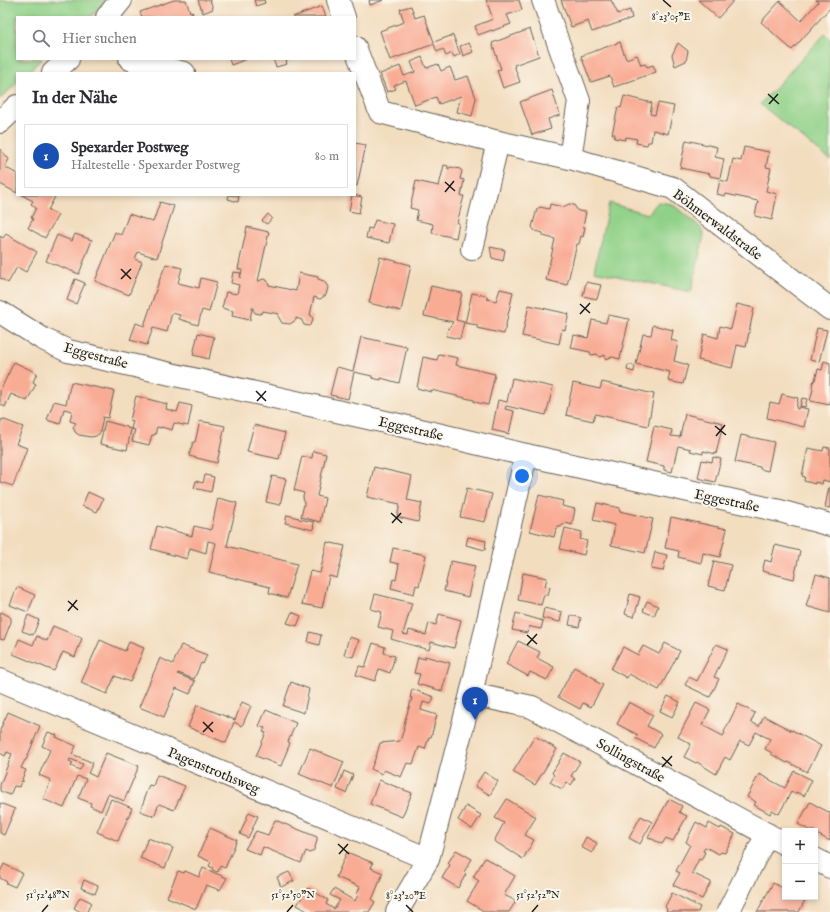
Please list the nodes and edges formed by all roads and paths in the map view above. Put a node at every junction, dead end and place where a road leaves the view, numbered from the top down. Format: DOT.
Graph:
graph roads {
  1 [pos="121,0"];
  2 [pos="338,0"];
  3 [pos="543,0"];
  4 [pos="108,16"];
  5 [pos="344,16"];
  6 [pos="356,52"];
  7 [pos="67,60"];
  8 [pos="133,60"];
  9 [pos="54,72"];
  10 [pos="180,72"];
  11 [pos="360,74"];
  12 [pos="16,107"];
  13 [pos="0,122"];
  14 [pos="498,142"];
  15 [pos="570,158"];
  16 [pos="472,249"];
  17 [pos="830,309"];
  18 [pos="0,312"];
  19 [pos="526,455"];
  20 [pos="830,526"];
  21 [pos="0,680"];
  22 [pos="471,694"];
  23 [pos="776,839"];
  24 [pos="428,859"];
  25 [pos="818,861"];
  26 [pos="830,867"];
  27 [pos="397,912"];
  28 [pos="728,912"];
  1 -- 4 [label="street"];
  2 -- 5 [label="street"];
  3 -- 15 [label="street"];
  6 -- 11 [label="street, Böhmerwaldstraße"];
  7 -- 9 [label="street"];
  8 -- 10 [label="street"];
  11 -- 14 [label="street, Böhmerwaldstraße"];
  12 -- 13 [label="street"];
  14 -- 15 [label="street, Böhmerwaldstraße"];
  14 -- 16 [label="street"];
  15 -- 17 [label="street, Böhmerwaldstraße"];
  18 -- 19 [label="street, Eggestraße"];
  19 -- 20 [label="street, Eggestraße"];
  19 -- 22 [label="street"];
  21 -- 24 [label="street, Pagenstrothsweg"];
  22 -- 23 [label="street, Sollingstraße"];
  22 -- 24 [label="street"];
  23 -- 28 [label="street"];
  24 -- 27 [label="street"];
  25 -- 26 [label="street"];
}
